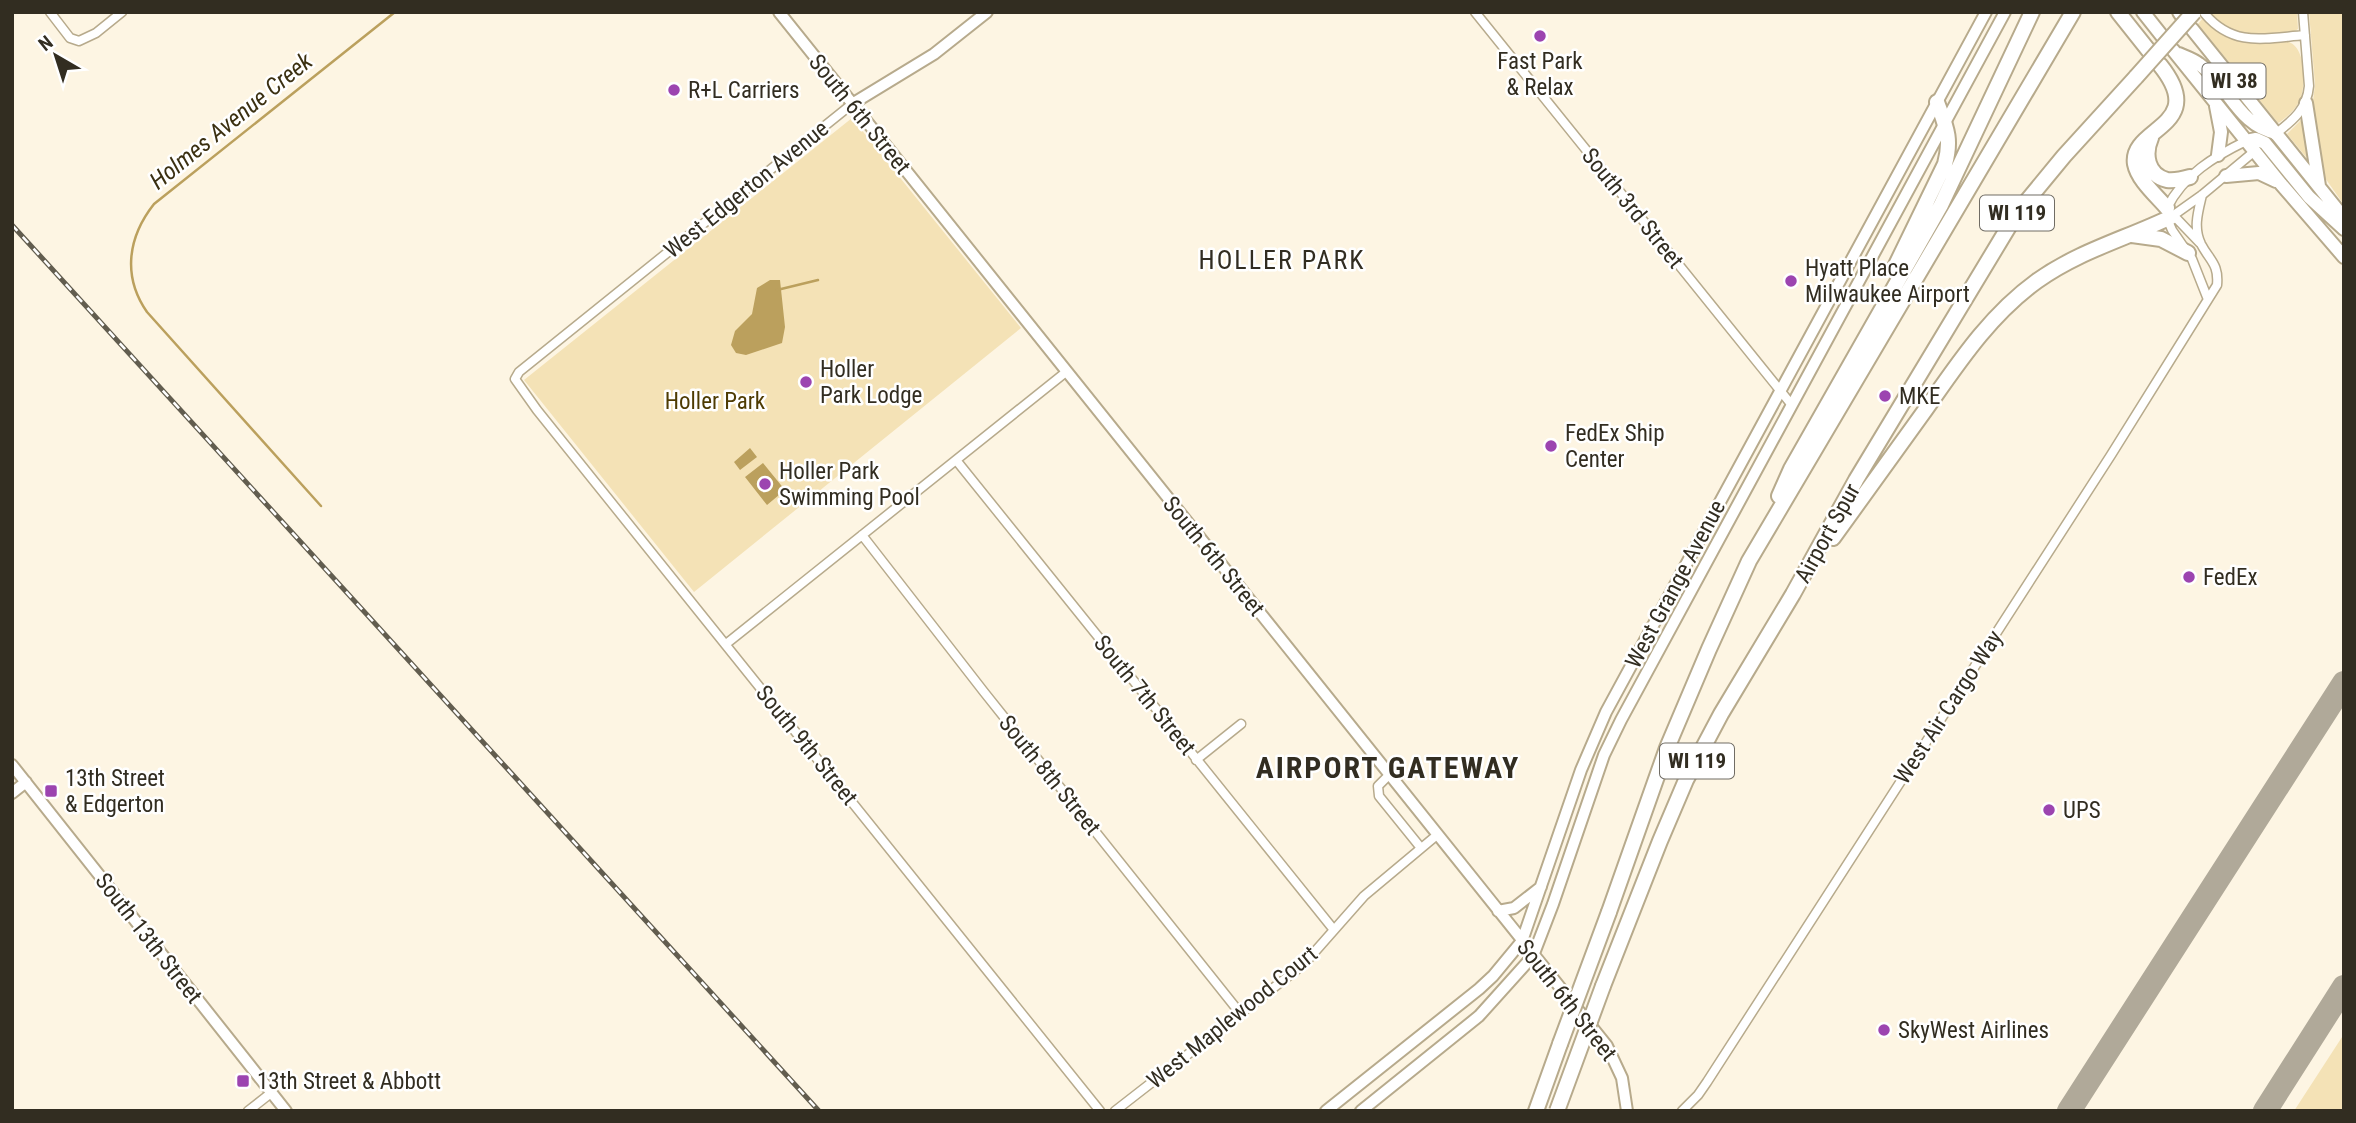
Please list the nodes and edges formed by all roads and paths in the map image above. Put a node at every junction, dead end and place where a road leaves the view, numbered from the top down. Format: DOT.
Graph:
graph roads {
  1 [pos="50,12"];
  2 [pos="122,12"];
  3 [pos="779,12"];
  4 [pos="987,12"];
  5 [pos="1475,12"];
  6 [pos="1986,12"];
  7 [pos="2005,12"];
  8 [pos="2032,12"];
  9 [pos="2073,12"];
  10 [pos="2118,12"];
  11 [pos="2143,12"];
  12 [pos="2303,12"];
  13 [pos="2190,13"];
  14 [pos="2192,29"];
  15 [pos="2305,35"];
  16 [pos="2162,36"];
  17 [pos="2149,51"];
  18 [pos="2160,65"];
  19 [pos="1937,102"];
  20 [pos="2215,102"];
  21 [pos="2306,103"];
  22 [pos="852,104"];
  23 [pos="1945,124"];
  24 [pos="2277,133"];
  25 [pos="2152,135"];
  26 [pos="2246,141"];
  27 [pos="2260,147"];
  28 [pos="2218,155"];
  29 [pos="2226,176"];
  30 [pos="2190,177"];
  31 [pos="2281,184"];
  32 [pos="2319,187"];
  33 [pos="2202,195"];
  34 [pos="2169,212"];
  35 [pos="2344,218"];
  36 [pos="2344,229"];
  37 [pos="2127,235"];
  38 [pos="2202,245"];
  39 [pos="2188,253"];
  40 [pos="2344,257"];
  41 [pos="2207,297"];
  42 [pos="1864,339"];
  43 [pos="1066,372"];
  44 [pos="515,379"];
  45 [pos="1780,390"];
  46 [pos="1791,404"];
  47 [pos="1746,452"];
  48 [pos="956,460"];
  49 [pos="1761,460"];
  50 [pos="862,535"];
  51 [pos="1749,561"];
  52 [pos="1793,594"];
  53 [pos="726,644"];
  54 [pos="1623,679"];
  55 [pos="1638,687"];
  56 [pos="1241,724"];
  57 [pos="1196,760"];
  58 [pos="12,765"];
  59 [pos="1389,775"];
  60 [pos="26,782"];
  61 [pos="12,793"];
  62 [pos="1437,835"];
  63 [pos="1421,848"];
  64 [pos="1543,885"];
  65 [pos="1497,911"];
  66 [pos="1334,930"];
  67 [pos="1522,941"];
  68 [pos="1533,956"];
  69 [pos="1466,1000"];
  70 [pos="1241,1013"];
  71 [pos="1479,1016"];
  72 [pos="271,1093"];
  73 [pos="1328,1110"];
  74 [pos="248,1111"];
  75 [pos="286,1111"];
  76 [pos="1100,1111"];
  77 [pos="1115,1111"];
  78 [pos="1361,1111"];
  79 [pos="1536,1111"];
  80 [pos="1557,1111"];
  81 [pos="1627,1111"];
  82 [pos="1682,1111"];
  1 -- 2 [label="street"];
  3 -- 22 [label="street, South 6th Street"];
  4 -- 22 [label="street, West Edgerton Avenue"];
  5 -- 45 [label="street, South 3rd Street"];
  6 -- 19 [label="street, West Grange Avenue"];
  7 -- 23 [label="street, West Grange Avenue"];
  8 -- 42 [label="highway"];
  9 -- 51 [label="highway, WI 119"];
  10 -- 17 [label="highway"];
  11 -- 16 [label="main road"];
  12 -- 15 [label="street"];
  13 -- 15 [label="street"];
  13 -- 52 [label="highway, Airport Spur / WI 119, bridge"];
  14 -- 24 [label="main road, WI 38"];
  15 -- 21 [label="street"];
  18 -- 25 [label="highway"];
  19 -- 23 [label="highway"];
  19 -- 45 [label="street, West Grange Avenue"];
  20 -- 24 [label="main road, WI 38"];
  20 -- 26 [label="main road, WI 38"];
  20 -- 28 [label="main road"];
  21 -- 24 [label="street"];
  21 -- 32 [label="main road"];
  22 -- 43 [label="street, South 6th Street"];
  22 -- 44 [label="street, West Edgerton Avenue"];
  23 -- 42 [label="highway"];
  23 -- 46 [label="street, West Grange Avenue"];
  24 -- 27 [label="street"];
  24 -- 32 [label="main road, WI 38"];
  25 -- 30 [label="highway"];
  25 -- 34 [label="highway"];
  26 -- 27 [label="main road"];
  26 -- 28 [label="street"];
  27 -- 29 [label="street"];
  27 -- 31 [label="main road"];
  27 -- 36 [label="main road"];
  28 -- 30 [label="street"];
  29 -- 31 [label="main road"];
  29 -- 33 [label="street"];
  30 -- 34 [label="street"];
  31 -- 40 [label="main road"];
  32 -- 35 [label="main road, WI 38"];
  33 -- 34 [label="street"];
  33 -- 38 [label="street, West Air Cargo Way"];
  34 -- 37 [label="highway"];
  34 -- 38 [label="street"];
  34 -- 39 [label="street"];
  37 -- 39 [label="highway"];
  37 -- 52 [label="highway"];
  38 -- 41 [label="street, West Air Cargo Way"];
  39 -- 41 [label="street"];
  41 -- 82 [label="street, West Air Cargo Way"];
  42 -- 51 [label="highway"];
  43 -- 48 [label="street"];
  43 -- 59 [label="street, South 6th Street"];
  44 -- 53 [label="street, South 9th Street"];
  45 -- 46 [label="street, South 3rd Street"];
  45 -- 47 [label="street, West Grange Avenue"];
  46 -- 49 [label="street, West Grange Avenue"];
  47 -- 49 [label="street"];
  47 -- 54 [label="street, West Grange Avenue"];
  48 -- 50 [label="street"];
  48 -- 57 [label="street, South 7th Street"];
  49 -- 55 [label="street, West Grange Avenue"];
  50 -- 53 [label="street"];
  50 -- 70 [label="street, South 8th Street"];
  51 -- 79 [label="highway, WI 119, bridge"];
  52 -- 80 [label="highway, Airport Spur / WI 119, bridge"];
  53 -- 76 [label="street, South 9th Street"];
  54 -- 55 [label="street"];
  54 -- 64 [label="street, West Grange Avenue"];
  55 -- 68 [label="street, West Grange Avenue"];
  56 -- 57 [label="street"];
  57 -- 66 [label="street, South 7th Street"];
  58 -- 60 [label="street, South 13th Street"];
  59 -- 62 [label="street, South 6th Street"];
  59 -- 63 [label="street"];
  60 -- 61 [label="street"];
  60 -- 72 [label="street, South 13th Street"];
  62 -- 63 [label="street, West Maplewood Court"];
  62 -- 65 [label="street, South 6th Street"];
  63 -- 66 [label="street, West Maplewood Court"];
  64 -- 65 [label="street"];
  64 -- 67 [label="street, West Grange Avenue"];
  65 -- 67 [label="street, South 6th Street"];
  66 -- 70 [label="street, West Maplewood Court"];
  67 -- 68 [label="street, South 6th Street"];
  67 -- 69 [label="street, West Grange Avenue"];
  68 -- 71 [label="street, West Grange Avenue"];
  68 -- 81 [label="street, South 6th Street"];
  69 -- 71 [label="street"];
  69 -- 73 [label="street, West Grange Avenue"];
  70 -- 77 [label="street, West Maplewood Court"];
  71 -- 78 [label="street, West Grange Avenue"];
  72 -- 74 [label="street"];
  72 -- 75 [label="street, South 13th Street"];
}
